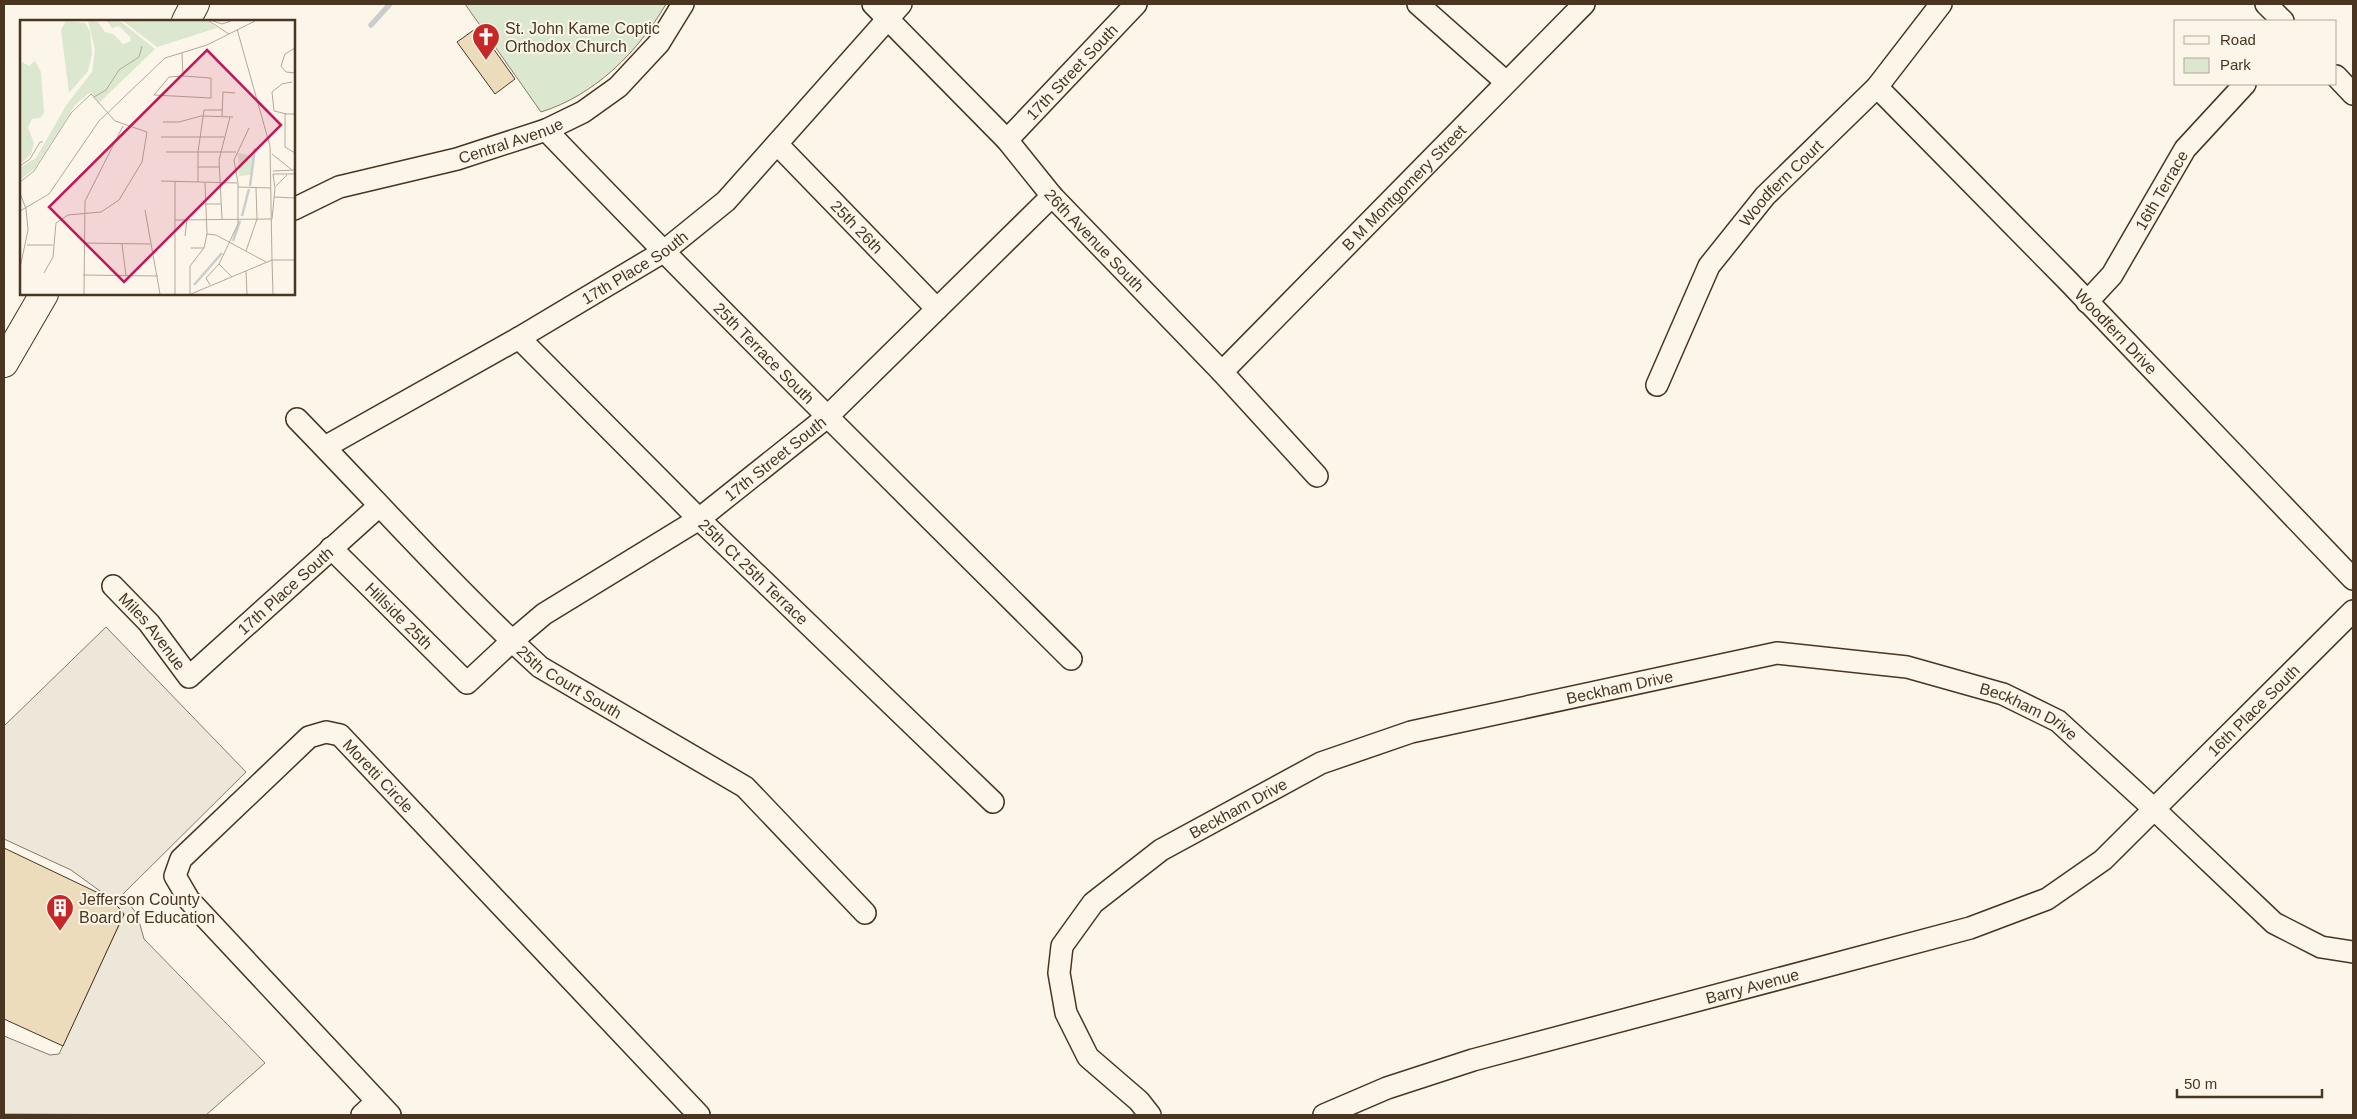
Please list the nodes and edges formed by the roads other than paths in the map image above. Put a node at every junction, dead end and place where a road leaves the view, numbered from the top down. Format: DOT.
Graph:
graph roads {
  1 [pos="195,4"];
  2 [pos="683,4"];
  3 [pos="1136,4"];
  4 [pos="1418,4"];
  5 [pos="1584,4"];
  6 [pos="1941,4"];
  7 [pos="2266,4"];
  8 [pos="887,8"];
  9 [pos="187,20"];
  10 [pos="2282,20"];
  11 [pos="2337,77"];
  12 [pos="1506,82"];
  13 [pos="2244,85"];
  14 [pos="1877,87"];
  15 [pos="2353,94"];
  16 [pos="546,130"];
  17 [pos="1007,140"];
  18 [pos="777,144"];
  19 [pos="1052,196"];
  20 [pos="295,208"];
  21 [pos="663,252"];
  22 [pos="43,295"];
  23 [pos="2087,302"];
  24 [pos="937,309"];
  25 [pos="519,338"];
  26 [pos="4,363"];
  27 [pos="1222,372"];
  28 [pos="1657,385"];
  29 [pos="827,418"];
  30 [pos="298,419"];
  31 [pos="325,447"];
  32 [pos="1318,476"];
  33 [pos="379,506"];
  34 [pos="699,519"];
  35 [pos="332,548"];
  36 [pos="2353,579"];
  37 [pos="113,586"];
  38 [pos="2353,611"];
  39 [pos="512,641"];
  40 [pos="1072,659"];
  41 [pos="189,677"];
  42 [pos="467,683"];
  43 [pos="993,802"];
  44 [pos="2154,808"];
  45 [pos="865,913"];
  46 [pos="2353,952"];
  47 [pos="376,1111"];
  48 [pos="699,1115"];
  49 [pos="1150,1115"];
  50 [pos="1324,1115"];
  1 -- 9 [label="main road"];
  2 -- 16 [label="street, Central Avenue"];
  3 -- 17 [label="street, 17th Street South"];
  4 -- 12 [label="street"];
  5 -- 12 [label="street, B M Montgomery Street"];
  6 -- 14 [label="street, Woodfern Court"];
  7 -- 10 [label="street"];
  8 -- 17 [label="street, 26th Avenue South"];
  8 -- 18 [label="street, 17th Place South"];
  11 -- 15 [label="street"];
  12 -- 27 [label="street, B M Montgomery Street"];
  13 -- 23 [label="street, 16th Terrace"];
  14 -- 23 [label="street, Woodfern Drive"];
  14 -- 28 [label="street, Woodfern Court"];
  16 -- 20 [label="street, Central Avenue"];
  16 -- 21 [label="street, 25th Terrace South"];
  17 -- 19 [label="street, 26th Avenue South"];
  18 -- 21 [label="street, 17th Place South"];
  18 -- 24 [label="street, 25th 26th"];
  19 -- 24 [label="street, 17th Street South"];
  19 -- 27 [label="street, 26th Avenue South"];
  21 -- 25 [label="street, 17th Place South"];
  21 -- 29 [label="street, 25th Terrace South"];
  22 -- 26 [label="main road"];
  23 -- 36 [label="street, Woodfern Drive"];
  24 -- 29 [label="street, 17th Street South"];
  25 -- 31 [label="street, 17th Place South"];
  25 -- 34 [label="street, 25th Ct 25th Terrace"];
  27 -- 32 [label="street, 26th Avenue South"];
  29 -- 34 [label="street, 17th Street South"];
  29 -- 40 [label="street, 25th Terrace South"];
  30 -- 31 [label="street, 25th Court South"];
  31 -- 33 [label="street, 25th Court South"];
  33 -- 35 [label="street, 17th Place South"];
  33 -- 39 [label="street, 25th Court South"];
  34 -- 39 [label="street, 17th Street South"];
  34 -- 43 [label="street, 25th Ct 25th Terrace"];
  35 -- 41 [label="street, 17th Place South"];
  35 -- 42 [label="street, Hillside 25th"];
  37 -- 41 [label="street, Miles Avenue"];
  38 -- 44 [label="street, 16th Place South"];
  39 -- 42 [label="street, 17th Street South"];
  39 -- 45 [label="street, 25th Court South"];
  44 -- 46 [label="street, Beckham Drive"];
  44 -- 49 [label="street, Beckham Drive"];
  44 -- 50 [label="street, Barry Avenue"];
  47 -- 48 [label="street, Moretti Circle"];
}
